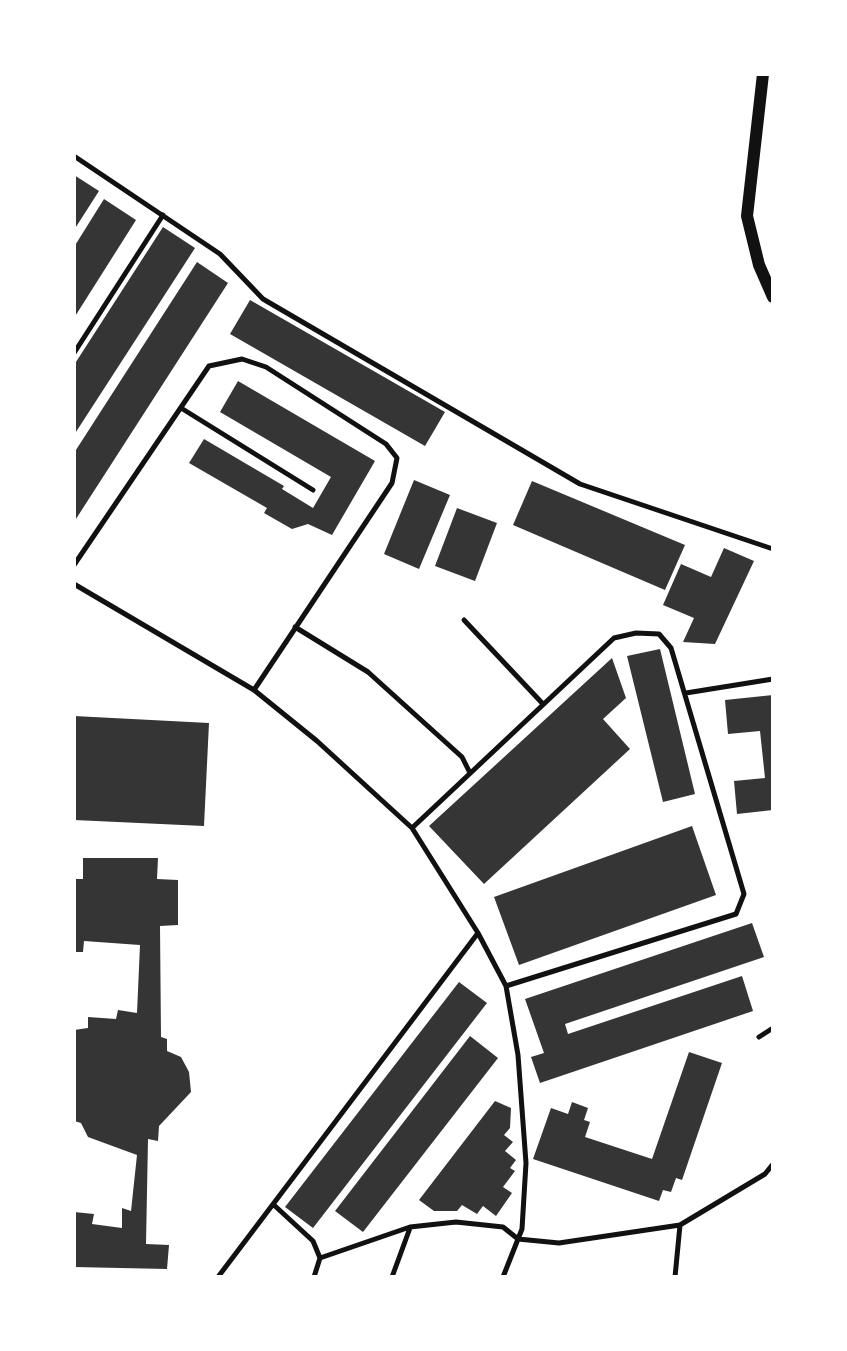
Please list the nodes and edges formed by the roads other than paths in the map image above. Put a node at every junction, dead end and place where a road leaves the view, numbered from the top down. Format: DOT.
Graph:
graph roads {
  1 [pos="763,74"];
  2 [pos="74,156"];
  3 [pos="163,215"];
  4 [pos="773,297"];
  5 [pos="74,353"];
  6 [pos="181,408"];
  7 [pos="313,490"];
  8 [pos="773,549"];
  9 [pos="74,565"];
  10 [pos="74,584"];
  11 [pos="464,620"];
  12 [pos="295,627"];
  13 [pos="773,679"];
  14 [pos="254,690"];
  15 [pos="686,693"];
  16 [pos="543,704"];
  17 [pos="470,773"];
  18 [pos="412,828"];
  19 [pos="478,933"];
  20 [pos="506,986"];
  21 [pos="773,1028"];
  22 [pos="759,1037"];
  23 [pos="773,1164"];
  24 [pos="275,1206"];
  25 [pos="680,1225"];
  26 [pos="410,1227"];
  27 [pos="518,1239"];
  28 [pos="320,1258"];
  29 [pos="218,1277"];
  30 [pos="314,1277"];
  31 [pos="392,1277"];
  32 [pos="503,1277"];
  33 [pos="675,1277"];
  1 -- 4 [label="street"];
  2 -- 3 [label="lane"];
  3 -- 5 [label="lane"];
  3 -- 8 [label="lane"];
  6 -- 7 [label="lane"];
  6 -- 9 [label="lane"];
  6 -- 12 [label="lane"];
  10 -- 14 [label="lane"];
  11 -- 16 [label="lane"];
  12 -- 14 [label="lane"];
  12 -- 17 [label="lane"];
  13 -- 15 [label="lane"];
  14 -- 18 [label="lane"];
  15 -- 16 [label="lane"];
  15 -- 20 [label="lane"];
  16 -- 17 [label="lane"];
  17 -- 18 [label="lane"];
  18 -- 19 [label="lane"];
  19 -- 20 [label="lane"];
  19 -- 24 [label="lane"];
  20 -- 27 [label="lane"];
  21 -- 22 [label="lane"];
  23 -- 25 [label="lane"];
  24 -- 28 [label="lane"];
  24 -- 29 [label="lane"];
  25 -- 27 [label="lane"];
  25 -- 33 [label="lane"];
  26 -- 27 [label="lane"];
  26 -- 28 [label="lane"];
  26 -- 31 [label="lane"];
  27 -- 32 [label="lane"];
  28 -- 30 [label="lane"];
}
